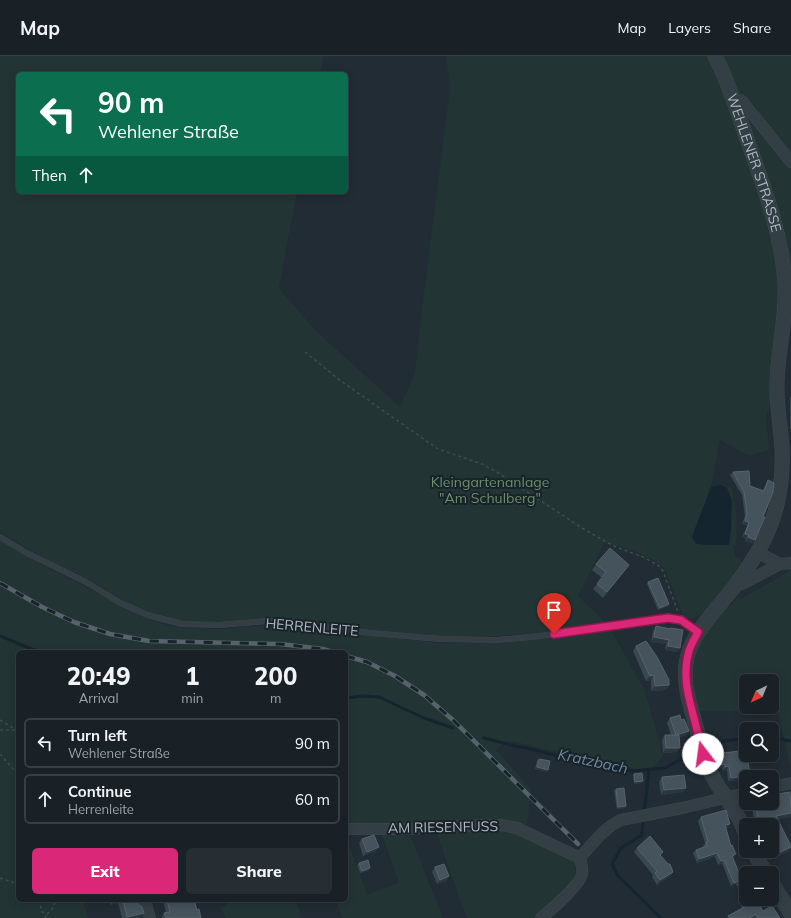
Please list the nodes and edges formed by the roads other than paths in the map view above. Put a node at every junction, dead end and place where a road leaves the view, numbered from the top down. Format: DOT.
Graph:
graph roads {
  1 [pos="715,56"];
  2 [pos="733,98"];
  3 [pos="791,162"];
  4 [pos="0,537"];
  5 [pos="757,552"];
  6 [pos="785,563"];
  7 [pos="735,586"];
  8 [pos="698,632"];
  9 [pos="791,783"];
  10 [pos="779,786"];
  11 [pos="739,794"];
  12 [pos="725,797"];
  13 [pos="739,818"];
  14 [pos="348,829"];
  15 [pos="580,858"];
  16 [pos="779,894"];
  17 [pos="146,902"];
  18 [pos="791,914"];
  19 [pos="150,918"];
  20 [pos="541,918"];
  1 -- 2 [label="street, WEHLENER STRASSE"];
  2 -- 3 [label="street"];
  2 -- 5 [label="street, WEHLENER STRASSE"];
  4 -- 8 [label="lane, HERRENLEITE"];
  5 -- 6 [label="street"];
  5 -- 7 [label="street, WEHLENER STRASSE"];
  6 -- 7 [label="street"];
  7 -- 8 [label="street, WEHLENER STRASSE"];
  8 -- 12 [label="street, WEHLENER STRASSE"];
  9 -- 10 [label="street"];
  11 -- 12 [label="street"];
  12 -- 13 [label="street, WEHLENER STRASSE"];
  12 -- 15 [label="street"];
  14 -- 15 [label="street, AM RIESENFUSS"];
  15 -- 20 [label="street"];
  16 -- 18 [label="street"];
  17 -- 19 [label="street"];
}
